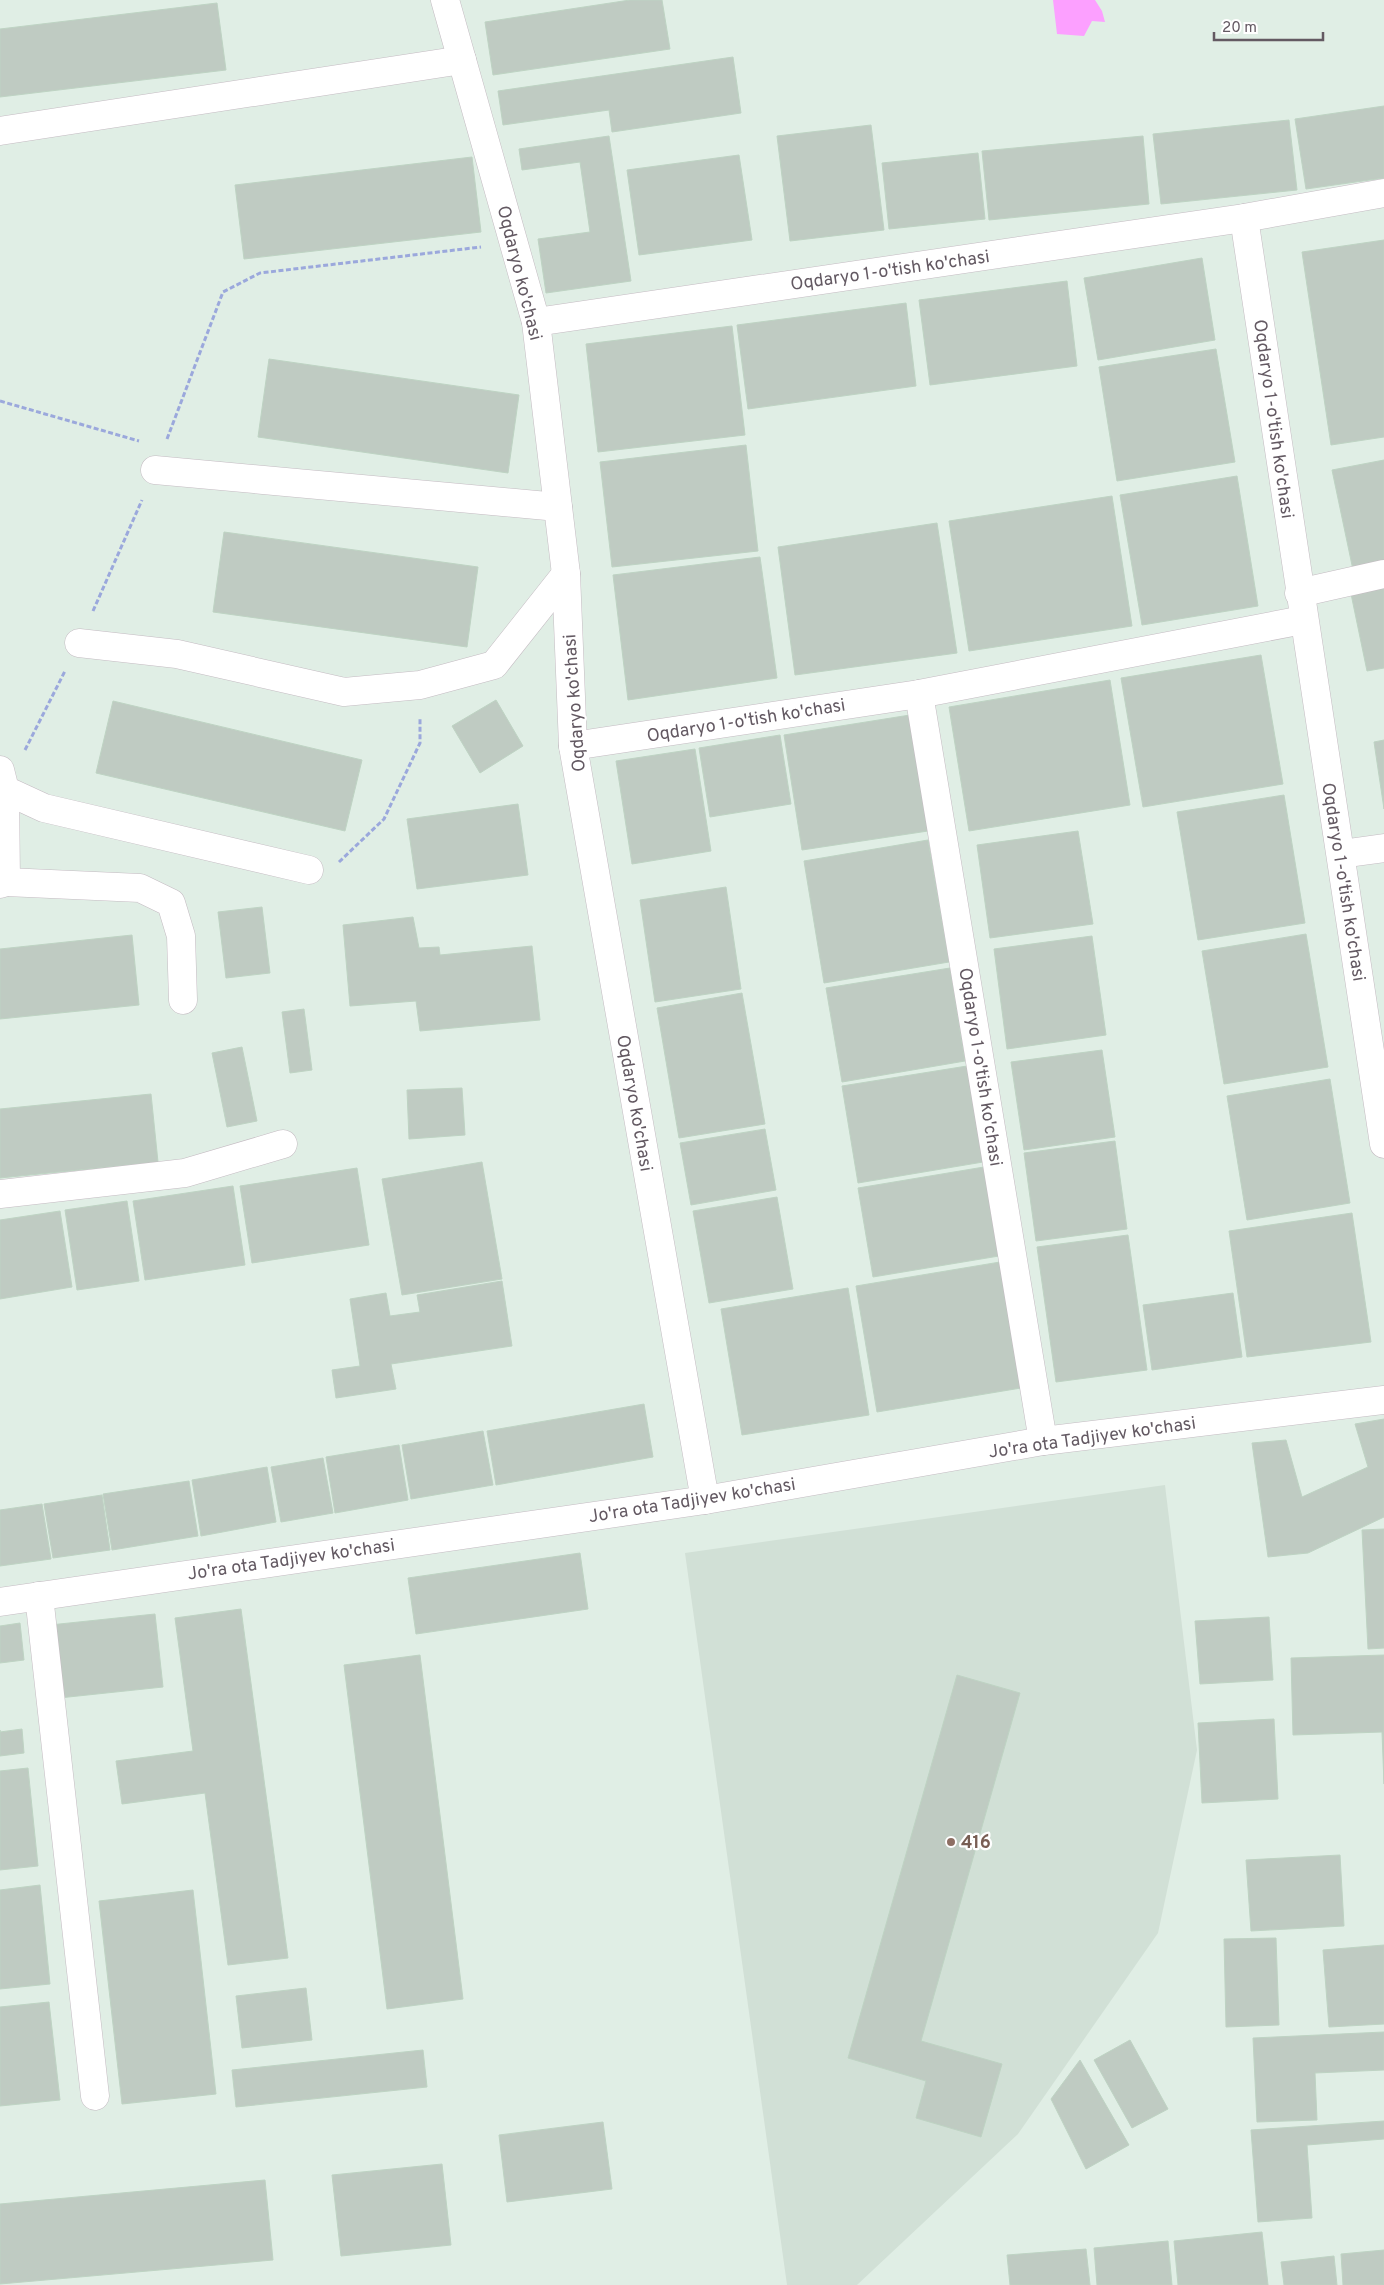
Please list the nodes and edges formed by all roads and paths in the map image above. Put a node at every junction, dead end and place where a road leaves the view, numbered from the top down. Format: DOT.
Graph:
graph roads {
  1 [pos="445,0"];
  2 [pos="462,60"];
  3 [pos="0,131"];
  4 [pos="1384,193"];
  5 [pos="1244,218"];
  6 [pos="536,322"];
  7 [pos="0,401"];
  8 [pos="146,442"];
  9 [pos="155,470"];
  10 [pos="558,507"];
  11 [pos="566,574"];
  12 [pos="1384,574"];
  13 [pos="1299,592"];
  14 [pos="1303,620"];
  15 [pos="78,643"];
  16 [pos="420,685"];
  17 [pos="919,694"];
  18 [pos="573,746"];
  19 [pos="2,780"];
  20 [pos="1384,848"];
  21 [pos="1341,854"];
  22 [pos="309,870"];
  23 [pos="3,883"];
  24 [pos="183,1000"];
  25 [pos="283,1144"];
  26 [pos="1384,1144"];
  27 [pos="0,1194"];
  28 [pos="1384,1400"];
  29 [pos="1043,1441"];
  30 [pos="704,1500"];
  31 [pos="39,1596"];
  32 [pos="0,1602"];
  33 [pos="95,2096"];
  1 -- 2 [label="street, Oqdaryo ko'chasi"];
  2 -- 3 [label="street"];
  2 -- 6 [label="street, Oqdaryo ko'chasi"];
  4 -- 5 [label="street, Oqdaryo 1-o'tish ko'chasi"];
  5 -- 6 [label="street, Oqdaryo 1-o'tish ko'chasi"];
  5 -- 13 [label="street, Oqdaryo 1-o'tish ko'chasi"];
  6 -- 10 [label="street, Oqdaryo ko'chasi"];
  7 -- 8 [label="path"];
  9 -- 10 [label="street"];
  10 -- 11 [label="street, Oqdaryo ko'chasi"];
  11 -- 16 [label="street"];
  11 -- 18 [label="street, Oqdaryo ko'chasi"];
  12 -- 13 [label="street"];
  13 -- 14 [label="street, Oqdaryo 1-o'tish ko'chasi"];
  14 -- 17 [label="street, Oqdaryo 1-o'tish ko'chasi"];
  14 -- 21 [label="street, Oqdaryo 1-o'tish ko'chasi"];
  15 -- 16 [label="street"];
  16 -- 22 [label="path"];
  17 -- 18 [label="street, Oqdaryo 1-o'tish ko'chasi"];
  17 -- 29 [label="street, Oqdaryo 1-o'tish ko'chasi"];
  18 -- 30 [label="street, Oqdaryo ko'chasi"];
  19 -- 22 [label="street"];
  19 -- 23 [label="street"];
  20 -- 21 [label="street"];
  21 -- 26 [label="street, Oqdaryo 1-o'tish ko'chasi"];
  23 -- 24 [label="street"];
  25 -- 27 [label="street"];
  28 -- 29 [label="street, Jo'ra ota Tadjiyev ko'chasi"];
  29 -- 30 [label="street, Jo'ra ota Tadjiyev ko'chasi"];
  30 -- 31 [label="street, Jo'ra ota Tadjiyev ko'chasi"];
  31 -- 32 [label="street, Jo'ra ota Tadjiyev ko'chasi"];
  31 -- 33 [label="street"];
}
